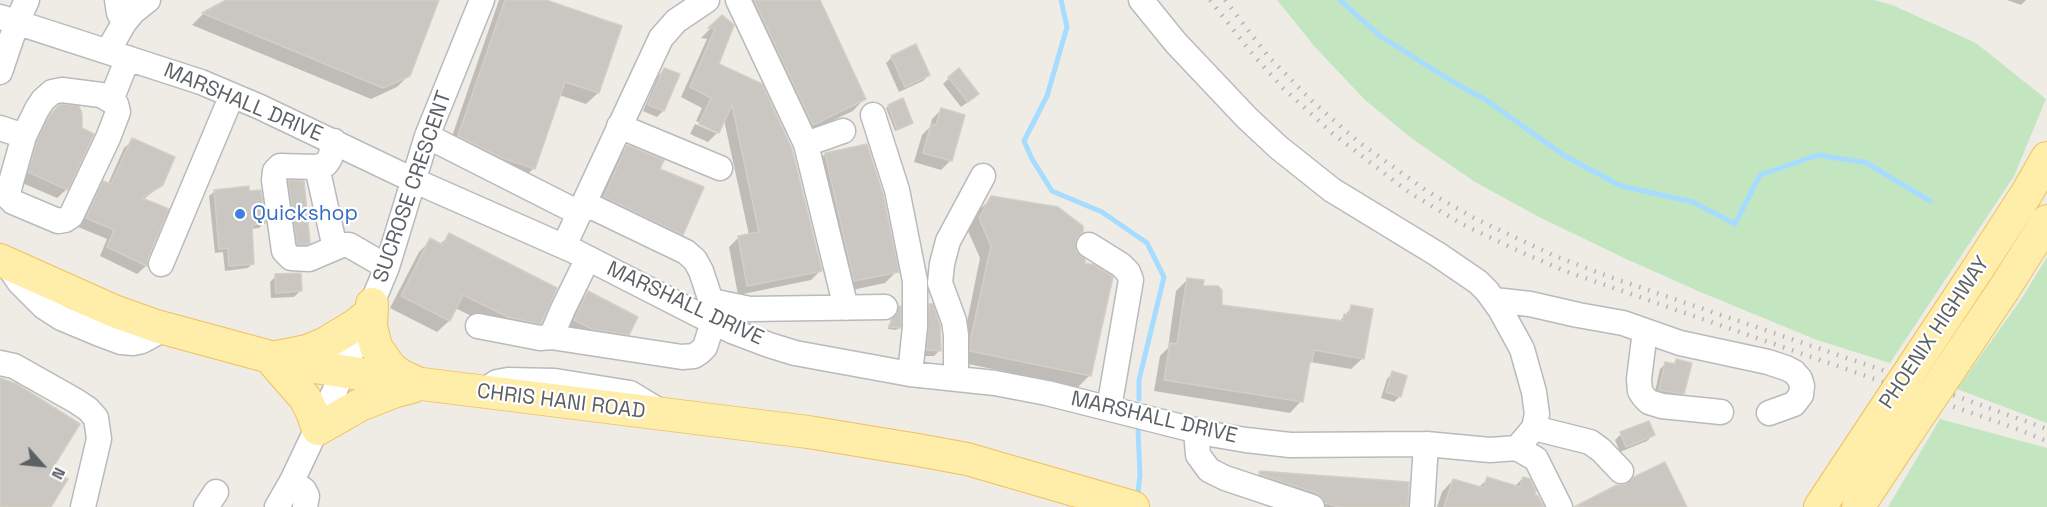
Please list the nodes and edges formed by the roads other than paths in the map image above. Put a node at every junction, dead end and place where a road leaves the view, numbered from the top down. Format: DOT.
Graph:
graph roads {
  1 [pos="27,0"];
  2 [pos="117,0"];
  3 [pos="148,0"];
  4 [pos="482,0"];
  5 [pos="706,0"];
  6 [pos="738,0"];
  7 [pos="1141,0"];
  8 [pos="9,20"];
  9 [pos="124,23"];
  10 [pos="118,54"];
  11 [pos="0,72"];
  12 [pos="232,95"];
  13 [pos="111,100"];
  14 [pos="873,115"];
  15 [pos="620,126"];
  16 [pos="0,128"];
  17 [pos="843,131"];
  18 [pos="24,136"];
  19 [pos="427,136"];
  20 [pos="334,141"];
  21 [pos="806,144"];
  22 [pos="2047,158"];
  23 [pos="317,167"];
  24 [pos="720,168"];
  25 [pos="983,176"];
  26 [pos="413,180"];
  27 [pos="582,208"];
  28 [pos="2047,222"];
  29 [pos="1089,245"];
  30 [pos="564,246"];
  31 [pos="335,248"];
  32 [pos="588,258"];
  33 [pos="3,261"];
  34 [pos="161,264"];
  35 [pos="387,267"];
  36 [pos="1494,300"];
  37 [pos="885,307"];
  38 [pos="846,308"];
  39 [pos="370,309"];
  40 [pos="712,311"];
  41 [pos="478,326"];
  42 [pos="1645,331"];
  43 [pos="551,337"];
  44 [pos="270,358"];
  45 [pos="0,363"];
  46 [pos="343,373"];
  47 [pos="910,374"];
  48 [pos="956,379"];
  49 [pos="422,384"];
  50 [pos="1109,408"];
  51 [pos="1721,412"];
  52 [pos="1769,413"];
  53 [pos="1534,428"];
  54 [pos="318,429"];
  55 [pos="1196,430"];
  56 [pos="1426,444"];
  57 [pos="1516,448"];
  58 [pos="1621,471"];
  59 [pos="292,481"];
  60 [pos="83,507"];
  61 [pos="278,507"];
  62 [pos="305,507"];
  63 [pos="1133,507"];
  64 [pos="1312,507"];
  65 [pos="1422,507"];
  66 [pos="1560,507"];
  67 [pos="1820,507"];
  68 [pos="1858,507"];
  1 -- 8 [label="lane"];
  2 -- 9 [label="lane"];
  3 -- 9 [label="lane"];
  4 -- 19 [label="lane, SUCROSE CRESCENT"];
  5 -- 15 [label="lane"];
  6 -- 21 [label="lane"];
  7 -- 36 [label="lane"];
  8 -- 10 [label="lane, MARSHALL DRIVE"];
  8 -- 11 [label="lane"];
  9 -- 10 [label="lane"];
  10 -- 12 [label="lane, MARSHALL DRIVE"];
  10 -- 13 [label="lane"];
  12 -- 20 [label="lane, MARSHALL DRIVE"];
  12 -- 34 [label="lane"];
  13 -- 18 [label="lane"];
  13 -- 18 [label="lane"];
  14 -- 47 [label="lane"];
  15 -- 24 [label="lane"];
  15 -- 27 [label="lane"];
  16 -- 18 [label="lane"];
  17 -- 21 [label="lane"];
  19 -- 26 [label="lane, SUCROSE CRESCENT"];
  19 -- 27 [label="lane"];
  20 -- 23 [label="lane"];
  20 -- 26 [label="lane, MARSHALL DRIVE"];
  21 -- 38 [label="lane"];
  22 -- 67 [label="main road, PHOENIX HIGHWAY, bridge"];
  23 -- 31 [label="lane"];
  23 -- 31 [label="lane"];
  25 -- 48 [label="lane"];
  26 -- 30 [label="lane, MARSHALL DRIVE"];
  26 -- 35 [label="lane, SUCROSE CRESCENT"];
  27 -- 30 [label="lane"];
  27 -- 40 [label="lane"];
  28 -- 68 [label="main road, PHOENIX HIGHWAY, bridge"];
  29 -- 50 [label="lane"];
  30 -- 32 [label="lane, MARSHALL DRIVE"];
  31 -- 35 [label="lane"];
  32 -- 40 [label="lane, MARSHALL DRIVE"];
  32 -- 43 [label="lane"];
  33 -- 44 [label="main road, CHRIS HANI ROAD"];
  35 -- 39 [label="lane, SUCROSE CRESCENT"];
  36 -- 42 [label="lane"];
  36 -- 53 [label="lane"];
  37 -- 38 [label="lane"];
  38 -- 40 [label="lane"];
  39 -- 44 [label="main road"];
  39 -- 46 [label="lane, SUCROSE CRESCENT"];
  39 -- 49 [label="main road"];
  40 -- 43 [label="lane"];
  40 -- 47 [label="lane, MARSHALL DRIVE"];
  41 -- 43 [label="lane"];
  42 -- 51 [label="lane"];
  42 -- 52 [label="lane"];
  44 -- 46 [label="main road, CHRIS HANI ROAD"];
  44 -- 54 [label="main road"];
  45 -- 60 [label="lane"];
  46 -- 49 [label="main road, CHRIS HANI ROAD"];
  46 -- 54 [label="lane, SUCROSE CRESCENT"];
  47 -- 48 [label="lane, MARSHALL DRIVE"];
  48 -- 50 [label="lane, MARSHALL DRIVE"];
  49 -- 54 [label="main road"];
  49 -- 63 [label="main road, CHRIS HANI ROAD"];
  50 -- 55 [label="lane, MARSHALL DRIVE"];
  53 -- 57 [label="lane"];
  53 -- 58 [label="lane"];
  54 -- 59 [label="lane, SUCROSE CRESCENT"];
  55 -- 56 [label="lane, MARSHALL DRIVE"];
  55 -- 64 [label="lane"];
  56 -- 57 [label="lane, MARSHALL DRIVE"];
  56 -- 65 [label="lane"];
  57 -- 66 [label="lane"];
  59 -- 61 [label="lane, SUCROSE CRESCENT"];
  59 -- 62 [label="lane"];
}
